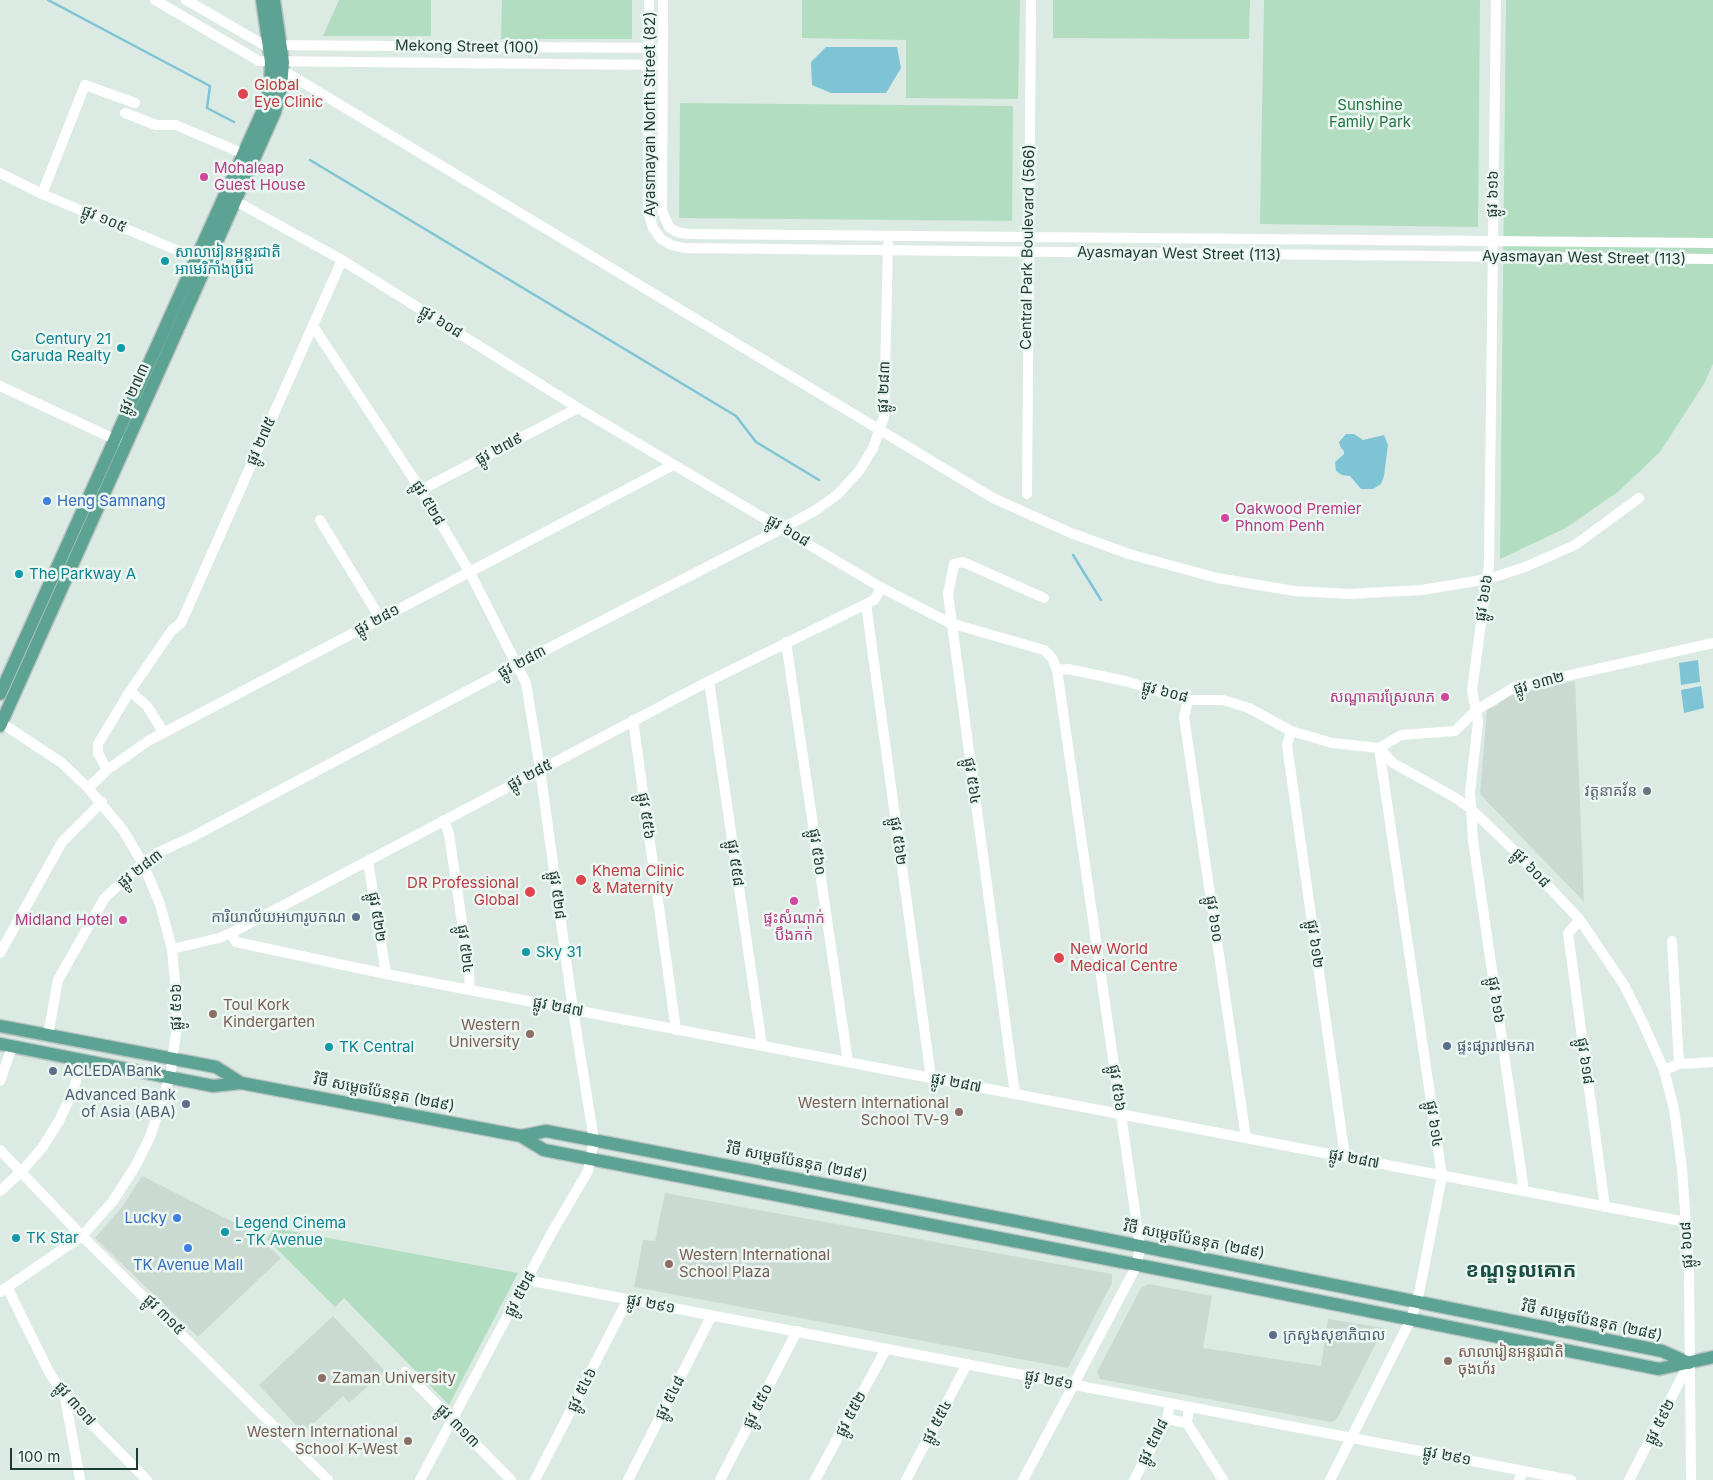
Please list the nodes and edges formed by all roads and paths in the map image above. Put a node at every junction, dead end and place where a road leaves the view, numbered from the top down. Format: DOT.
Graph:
graph roads {
  1 [pos="155,0"];
  2 [pos="186,0"];
  3 [pos="262,0"];
  4 [pos="274,0"];
  5 [pos="649,0"];
  6 [pos="664,0"];
  7 [pos="1031,0"];
  8 [pos="1496,0"];
  9 [pos="276,45"];
  10 [pos="649,48"];
  11 [pos="663,48"];
  12 [pos="649,64"];
  13 [pos="663,65"];
  14 [pos="277,67"];
  15 [pos="135,103"];
  16 [pos="124,113"];
  17 [pos="244,154"];
  18 [pos="0,172"];
  19 [pos="42,194"];
  20 [pos="231,198"];
  21 [pos="664,220"];
  22 [pos="653,228"];
  23 [pos="783,235"];
  24 [pos="888,236"];
  25 [pos="1028,237"];
  26 [pos="1122,238"];
  27 [pos="1328,240"];
  28 [pos="1493,242"];
  29 [pos="1614,242"];
  30 [pos="1713,243"];
  31 [pos="783,249"];
  32 [pos="888,250"];
  33 [pos="1028,252"];
  34 [pos="1121,253"];
  35 [pos="1327,255"];
  36 [pos="1493,257"];
  37 [pos="1614,258"];
  38 [pos="1713,259"];
  39 [pos="342,260"];
  40 [pos="203,261"];
  41 [pos="313,326"];
  42 [pos="0,386"];
  43 [pos="578,408"];
  44 [pos="880,431"];
  45 [pos="121,442"];
  46 [pos="672,464"];
  47 [pos="421,490"];
  48 [pos="1027,494"];
  49 [pos="1639,498"];
  50 [pos="320,520"];
  51 [pos="783,528"];
  52 [pos="469,571"];
  53 [pos="1488,579"];
  54 [pos="882,588"];
  55 [pos="1044,598"];
  56 [pos="866,604"];
  57 [pos="380,618"];
  58 [pos="950,623"];
  59 [pos="786,642"];
  60 [pos="1713,642"];
  61 [pos="518,664"];
  62 [pos="1057,670"];
  63 [pos="709,681"];
  64 [pos="130,691"];
  65 [pos="0,694"];
  66 [pos="1188,700"];
  67 [pos="1475,711"];
  68 [pos="633,720"];
  69 [pos="1,723"];
  70 [pos="1291,731"];
  71 [pos="164,733"];
  72 [pos="1379,748"];
  73 [pos="540,769"];
  74 [pos="107,770"];
  75 [pos="88,788"];
  76 [pos="102,802"];
  77 [pos="1471,809"];
  78 [pos="444,820"];
  79 [pos="368,861"];
  80 [pos="143,864"];
  81 [pos="1580,920"];
  82 [pos="231,934"];
  83 [pos="1672,941"];
  84 [pos="172,950"];
  85 [pos="0,953"];
  86 [pos="386,974"];
  87 [pos="470,990"];
  88 [pos="573,1010"];
  89 [pos="0,1026"];
  90 [pos="676,1030"];
  91 [pos="48,1035"];
  92 [pos="6,1045"];
  93 [pos="762,1046"];
  94 [pos="173,1059"];
  95 [pos="82,1060"];
  96 [pos="848,1062"];
  97 [pos="1713,1062"];
  98 [pos="1679,1064"];
  99 [pos="1664,1070"];
  100 [pos="170,1078"];
  101 [pos="931,1078"];
  102 [pos="0,1082"];
  103 [pos="241,1083"];
  104 [pos="1015,1094"];
  105 [pos="1121,1114"];
  106 [pos="521,1136"];
  107 [pos="1246,1138"];
  108 [pos="594,1140"];
  109 [pos="0,1150"];
  110 [pos="1345,1157"];
  111 [pos="591,1159"];
  112 [pos="21,1172"];
  113 [pos="1442,1176"];
  114 [pos="0,1190"];
  115 [pos="1524,1191"];
  116 [pos="1605,1207"];
  117 [pos="1015,1221"];
  118 [pos="1686,1222"];
  119 [pos="82,1236"];
  120 [pos="1012,1240"];
  121 [pos="1140,1246"];
  122 [pos="1137,1264"];
  123 [pos="1292,1276"];
  124 [pos="527,1280"];
  125 [pos="3,1290"];
  126 [pos="1288,1294"];
  127 [pos="628,1299"];
  128 [pos="1417,1301"];
  129 [pos="712,1316"];
  130 [pos="1412,1319"];
  131 [pos="797,1331"];
  132 [pos="886,1349"];
  133 [pos="1713,1357"];
  134 [pos="967,1364"];
  135 [pos="1689,1364"];
  136 [pos="405,1372"];
  137 [pos="1073,1385"];
  138 [pos="64,1396"];
  139 [pos="1170,1404"];
  140 [pos="1189,1407"];
  141 [pos="1167,1419"];
  142 [pos="453,1420"];
  143 [pos="1187,1422"];
  144 [pos="1352,1438"];
  145 [pos="1521,1475"];
  146 [pos="80,1480"];
  147 [pos="147,1480"];
  148 [pos="328,1480"];
  149 [pos="420,1480"];
  150 [pos="512,1480"];
  151 [pos="535,1480"];
  152 [pos="628,1480"];
  153 [pos="720,1480"];
  154 [pos="815,1480"];
  155 [pos="906,1480"];
  156 [pos="1023,1480"];
  157 [pos="1134,1480"];
  158 [pos="1223,1480"];
  159 [pos="1330,1480"];
  160 [pos="1571,1480"];
  161 [pos="1630,1480"];
  162 [pos="1691,1480"];
  1 -- 14 [label="street"];
  2 -- 9 [label="street"];
  3 -- 9 [label="main road"];
  4 -- 9 [label="main road"];
  5 -- 10 [label="street, Ayasmayan North Street (82)"];
  6 -- 11 [label="street, Ayasmayan North Street (82)"];
  7 -- 25 [label="street, Central Park Boulevard (566)"];
  8 -- 28 [label="street, ផ្លូវ ៦១៦"];
  9 -- 10 [label="street, Mekong Street (100)"];
  9 -- 14 [label="main road"];
  10 -- 11 [label="street, Mekong Street (100)"];
  10 -- 12 [label="street, Ayasmayan North Street (82)"];
  11 -- 13 [label="street, Ayasmayan North Street (82)"];
  12 -- 13 [label="street, Mekong Street (100)"];
  12 -- 14 [label="street, Mekong Street (100)"];
  12 -- 22 [label="street, Ayasmayan North Street (82)"];
  13 -- 21 [label="street, Ayasmayan North Street (82)"];
  14 -- 17 [label="main road, ផ្លូវ ២៧៣"];
  14 -- 20 [label="main road, ផ្លូវ ២៧៣"];
  14 -- 44 [label="street"];
  15 -- 19 [label="street"];
  16 -- 17 [label="street"];
  17 -- 20 [label="main road, ផ្លូវ ២៧៣"];
  18 -- 19 [label="street, ផ្លូវ ១០៥"];
  19 -- 40 [label="street, ផ្លូវ ១០៥"];
  20 -- 39 [label="street, ផ្លូវ ៦០៨"];
  20 -- 40 [label="main road, ផ្លូវ ២៧៣"];
  21 -- 23 [label="street, Ayasmayan West Street (113)"];
  22 -- 31 [label="street, Ayasmayan West Street (113)"];
  23 -- 24 [label="street, Ayasmayan West Street (113)"];
  23 -- 31 [label="street"];
  24 -- 25 [label="street, Ayasmayan West Street (113)"];
  24 -- 32 [label="street, ផ្លូវ ២៨៣"];
  25 -- 26 [label="street, Ayasmayan West Street (113)"];
  25 -- 33 [label="street, Central Park Boulevard (566)"];
  26 -- 27 [label="street, Ayasmayan West Street (113)"];
  26 -- 34 [label="street"];
  27 -- 28 [label="street, Ayasmayan West Street (113)"];
  27 -- 35 [label="street"];
  28 -- 29 [label="street, Ayasmayan West Street (113)"];
  28 -- 36 [label="street, ផ្លូវ ៦១៦"];
  29 -- 30 [label="street, Ayasmayan West Street (113)"];
  29 -- 37 [label="street"];
  31 -- 32 [label="street, Ayasmayan West Street (113)"];
  32 -- 33 [label="street, Ayasmayan West Street (113)"];
  32 -- 44 [label="street, ផ្លូវ ២៨៣"];
  33 -- 34 [label="street, Ayasmayan West Street (113)"];
  33 -- 48 [label="street, Central Park Boulevard (566)"];
  34 -- 35 [label="street, Ayasmayan West Street (113)"];
  35 -- 36 [label="street, Ayasmayan West Street (113)"];
  36 -- 37 [label="street, Ayasmayan West Street (113)"];
  36 -- 53 [label="street, ផ្លូវ ៦១៦"];
  37 -- 38 [label="street, Ayasmayan West Street (113)"];
  39 -- 41 [label="street, ផ្លូវ ២៧៥"];
  39 -- 43 [label="street, ផ្លូវ ៦០៨"];
  40 -- 45 [label="main road, ផ្លូវ ២៧៣"];
  41 -- 47 [label="street, ផ្លូវ ៥២៨"];
  41 -- 64 [label="street, ផ្លូវ ២៧៥"];
  42 -- 45 [label="street"];
  43 -- 46 [label="street, ផ្លូវ ៦០៨"];
  43 -- 47 [label="street, ផ្លូវ ២៧៩"];
  44 -- 51 [label="street, ផ្លូវ ២៨៣"];
  44 -- 53 [label="street"];
  45 -- 65 [label="main road, ផ្លូវ ២៧៣"];
  45 -- 69 [label="main road, ផ្លូវ ២៧៣"];
  46 -- 51 [label="street, ផ្លូវ ៦០៨"];
  46 -- 52 [label="street, ផ្លូវ ២៨១"];
  47 -- 52 [label="street, ផ្លូវ ៥២៨"];
  49 -- 53 [label="street"];
  50 -- 57 [label="street"];
  51 -- 54 [label="street, ផ្លូវ ៦០៨"];
  51 -- 61 [label="street, ផ្លូវ ២៨៣"];
  52 -- 57 [label="street, ផ្លូវ ២៨១"];
  52 -- 61 [label="street, ផ្លូវ ៥២៨"];
  53 -- 67 [label="street, ផ្លូវ ៦១៦"];
  54 -- 56 [label="street, ផ្លូវ ២៨៥"];
  54 -- 58 [label="street, ផ្លូវ ៦០៨"];
  55 -- 58 [label="street, ផ្លូវ ៥៦៤"];
  56 -- 59 [label="street, ផ្លូវ ២៨៥"];
  56 -- 101 [label="street, ផ្លូវ ៥៦២"];
  57 -- 71 [label="street, ផ្លូវ ២៨១"];
  58 -- 62 [label="street, ផ្លូវ ៦០៨"];
  58 -- 104 [label="street, ផ្លូវ ៥៦៤"];
  59 -- 63 [label="street, ផ្លូវ ២៨៥"];
  59 -- 96 [label="street, ផ្លូវ ៥៦០"];
  60 -- 67 [label="street, ផ្លូវ ១៣២"];
  61 -- 73 [label="street, ផ្លូវ ៥២៨"];
  61 -- 80 [label="street, ផ្លូវ ២៨៣"];
  62 -- 66 [label="street, ផ្លូវ ៦០៨"];
  62 -- 105 [label="street, ផ្លូវ ៥៦៦"];
  63 -- 68 [label="street, ផ្លូវ ២៨៥"];
  63 -- 93 [label="street, ផ្លូវ ៥៥៨"];
  64 -- 71 [label="street"];
  64 -- 74 [label="street, ផ្លូវ ២៧៥"];
  66 -- 70 [label="street, ផ្លូវ ៦០៨"];
  66 -- 107 [label="street, ផ្លូវ ៦១០"];
  67 -- 72 [label="street, ផ្លូវ ១៣២"];
  67 -- 77 [label="street, ផ្លូវ ៦១៦"];
  68 -- 73 [label="street, ផ្លូវ ២៨៥"];
  68 -- 90 [label="street, ផ្លូវ ៥៥៦"];
  69 -- 75 [label="street, ផ្លូវ ៥១៦"];
  70 -- 72 [label="street, ផ្លូវ ៦០៨"];
  70 -- 110 [label="street, ផ្លូវ ៦១២"];
  71 -- 74 [label="street, ផ្លូវ ២៨១"];
  72 -- 77 [label="street, ផ្លូវ ៦០៨"];
  72 -- 113 [label="street, ផ្លូវ ៦១៤"];
  73 -- 78 [label="street, ផ្លូវ ២៨៥"];
  73 -- 88 [label="street, ផ្លូវ ៥២៨"];
  74 -- 75 [label="street, ផ្លូវ ២៨១"];
  75 -- 76 [label="street, ផ្លូវ ៥១៦"];
  76 -- 80 [label="street, ផ្លូវ ៥១៦"];
  76 -- 85 [label="street"];
  77 -- 81 [label="street, ផ្លូវ ៦០៨"];
  77 -- 115 [label="street, ផ្លូវ ៦១៦"];
  78 -- 79 [label="street, ផ្លូវ ២៨៥"];
  78 -- 87 [label="street, ផ្លូវ ៥២៤"];
  79 -- 82 [label="street, ផ្លូវ ២៨៥"];
  79 -- 86 [label="street, ផ្លូវ ៥២២"];
  80 -- 84 [label="street, ផ្លូវ ៥១៦"];
  80 -- 91 [label="street, ផ្លូវ ២៨៣"];
  81 -- 99 [label="street, ផ្លូវ ៦០៨"];
  81 -- 116 [label="street, ផ្លូវ ៦១៨"];
  82 -- 84 [label="street, ផ្លូវ ២៨៥"];
  82 -- 86 [label="street, ផ្លូវ ២៨៧"];
  83 -- 98 [label="street"];
  84 -- 94 [label="street, ផ្លូវ ៥១៦"];
  86 -- 87 [label="street, ផ្លូវ ២៨៧"];
  87 -- 88 [label="street, ផ្លូវ ២៨៧"];
  88 -- 90 [label="street, ផ្លូវ ២៨៧"];
  88 -- 108 [label="street, ផ្លូវ ៥២៨"];
  89 -- 91 [label="main road, វិថី សម្តេចប៉ែននុត (២៨៩)"];
  90 -- 93 [label="street, ផ្លូវ ២៨៧"];
  91 -- 94 [label="main road, វិថី សម្តេចប៉ែននុត (២៨៩)"];
  92 -- 95 [label="main road, វិថី សម្តេចប៉ែននុត (២៨៩)"];
  92 -- 102 [label="street"];
  93 -- 96 [label="street, ផ្លូវ ២៨៧"];
  94 -- 100 [label="street, ផ្លូវ ៥១៦"];
  94 -- 103 [label="main road, វិថី សម្តេចប៉ែននុត (២៨៩)"];
  95 -- 100 [label="main road, វិថី សម្តេចប៉ែននុត (២៨៩)"];
  95 -- 112 [label="street"];
  96 -- 101 [label="street, ផ្លូវ ២៨៧"];
  97 -- 98 [label="street"];
  98 -- 99 [label="street"];
  99 -- 118 [label="street, ផ្លូវ ៦០៨"];
  100 -- 103 [label="main road, វិថី សម្តេចប៉ែននុត (២៨៩)"];
  100 -- 119 [label="street, ផ្លូវ ៥១៦"];
  101 -- 104 [label="street, ផ្លូវ ២៨៧"];
  103 -- 106 [label="main road, វិថី សម្តេចប៉ែននុត (២៨៩)"];
  104 -- 105 [label="street, ផ្លូវ ២៨៧"];
  105 -- 107 [label="street, ផ្លូវ ២៨៧"];
  105 -- 121 [label="street, ផ្លូវ ៥៦៦"];
  106 -- 108 [label="main road, វិថី សម្តេចប៉ែននុត (២៨៩)"];
  106 -- 111 [label="main road, វិថី សម្តេចប៉ែននុត (២៨៩)"];
  107 -- 110 [label="street, ផ្លូវ ២៨៧"];
  108 -- 111 [label="street, ផ្លូវ ៥២៨"];
  108 -- 117 [label="main road, វិថី សម្តេចប៉ែននុត (២៨៩)"];
  109 -- 112 [label="street, ផ្លូវ ៣១៥"];
  110 -- 113 [label="street, ផ្លូវ ២៨៧"];
  111 -- 120 [label="main road, វិថី សម្តេចប៉ែននុត (២៨៩)"];
  111 -- 124 [label="street, ផ្លូវ ៥២៨"];
  112 -- 114 [label="street"];
  112 -- 119 [label="street, ផ្លូវ ៣១៥"];
  113 -- 115 [label="street, ផ្លូវ ២៨៧"];
  113 -- 128 [label="street, ផ្លូវ ៦១៤"];
  115 -- 116 [label="street, ផ្លូវ ២៨៧"];
  116 -- 118 [label="street, ផ្លូវ ២៨៧"];
  117 -- 120 [label="main road"];
  117 -- 121 [label="main road, វិថី សម្តេចប៉ែននុត (២៨៩)"];
  118 -- 135 [label="street, ផ្លូវ ៦០៨"];
  119 -- 125 [label="street, ផ្លូវ ៥១៦"];
  119 -- 148 [label="street, ផ្លូវ ៣១៥"];
  120 -- 122 [label="main road, វិថី សម្តេចប៉ែននុត (២៨៩)"];
  121 -- 122 [label="street, ផ្លូវ ៥៦៦"];
  121 -- 123 [label="main road, វិថី សម្តេចប៉ែននុត (២៨៩)"];
  122 -- 126 [label="main road, វិថី សម្តេចប៉ែននុត (២៨៩)"];
  122 -- 137 [label="street, ផ្លូវ ៥៦៦"];
  123 -- 126 [label="main road"];
  123 -- 128 [label="main road, វិថី សម្តេចប៉ែននុត (២៨៩)"];
  124 -- 127 [label="street, ផ្លូវ ២៩១"];
  124 -- 142 [label="street, ផ្លូវ ៥២៨"];
  125 -- 138 [label="street, ផ្លូវ ៣១៧"];
  126 -- 130 [label="main road, វិថី សម្តេចប៉ែននុត (២៨៩)"];
  127 -- 129 [label="street, ផ្លូវ ២៩១"];
  127 -- 151 [label="street, ផ្លូវ ៥៤៦"];
  128 -- 130 [label="street, ផ្លូវ ៦១៤"];
  128 -- 135 [label="main road, វិថី សម្តេចប៉ែននុត (២៨៩)"];
  129 -- 131 [label="street, ផ្លូវ ២៩១"];
  129 -- 152 [label="street, ផ្លូវ ៥៤៨"];
  130 -- 135 [label="main road, វិថី សម្តេចប៉ែននុត (២៨៩)"];
  130 -- 144 [label="street, ផ្លូវ ៦១៤"];
  131 -- 132 [label="street, ផ្លូវ ២៩១"];
  131 -- 153 [label="street, ផ្លូវ ៥៥០"];
  132 -- 134 [label="street, ផ្លូវ ២៩១"];
  132 -- 154 [label="street, ផ្លូវ ៥៥២"];
  133 -- 135 [label="main road"];
  134 -- 137 [label="street, ផ្លូវ ២៩១"];
  134 -- 155 [label="street, ផ្លូវ ៥៥៤"];
  135 -- 161 [label="street, ផ្លូវ ៥៩២"];
  135 -- 162 [label="street, ផ្លូវ ៦០៨"];
  136 -- 142 [label="street, ផ្លូវ ៣១៣"];
  137 -- 139 [label="street, ផ្លូវ ២៩១"];
  137 -- 156 [label="street, ផ្លូវ ៥៦៦"];
  138 -- 146 [label="street"];
  138 -- 147 [label="street, ផ្លូវ ៣១៧"];
  139 -- 140 [label="street, ផ្លូវ ២៩១"];
  139 -- 141 [label="street, ផ្លូវ ៥៧៨"];
  140 -- 143 [label="street"];
  140 -- 144 [label="street, ផ្លូវ ២៩១"];
  141 -- 143 [label="street"];
  141 -- 157 [label="street, ផ្លូវ ៥៧៨"];
  142 -- 149 [label="street, ផ្លូវ ៥២៨"];
  142 -- 150 [label="street, ផ្លូវ ៣១៣"];
  143 -- 158 [label="street"];
  144 -- 145 [label="street, ផ្លូវ ២៩១"];
  144 -- 159 [label="street, ផ្លូវ ៦១៤"];
  145 -- 160 [label="street, ផ្លូវ ២៩១"];
}
